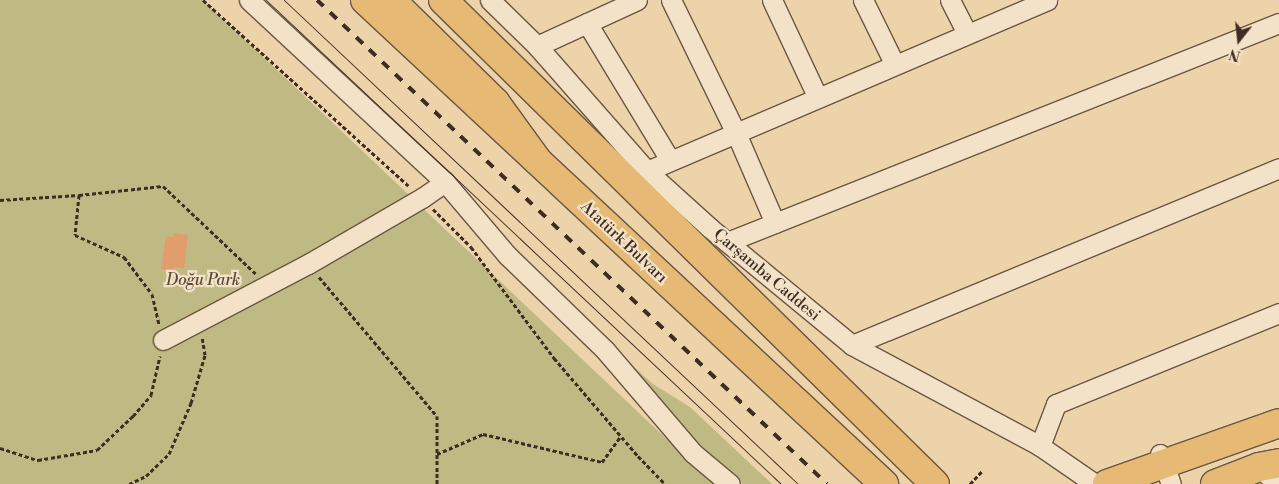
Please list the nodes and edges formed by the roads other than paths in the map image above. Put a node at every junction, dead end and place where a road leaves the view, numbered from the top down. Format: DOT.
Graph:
graph roads {
  1 [pos="249,0"];
  2 [pos="365,0"];
  3 [pos="391,0"];
  4 [pos="443,0"];
  5 [pos="490,0"];
  6 [pos="637,0"];
  7 [pos="671,0"];
  8 [pos="772,0"];
  9 [pos="864,0"];
  10 [pos="950,0"];
  11 [pos="1046,0"];
  12 [pos="587,23"];
  13 [pos="1279,23"];
  14 [pos="968,34"];
  15 [pos="537,46"];
  16 [pos="895,65"];
  17 [pos="818,98"];
  18 [pos="736,132"];
  19 [pos="537,160"];
  20 [pos="670,160"];
  21 [pos="1279,168"];
  22 [pos="647,170"];
  23 [pos="445,182"];
  24 [pos="775,223"];
  25 [pos="727,242"];
  26 [pos="1279,313"];
  27 [pos="163,340"];
  28 [pos="852,345"];
  29 [pos="1279,423"];
  30 [pos="1040,446"];
  31 [pos="1164,467"];
  32 [pos="1272,471"];
  33 [pos="730,484"];
  34 [pos="884,484"];
  35 [pos="935,484"];
  36 [pos="1096,484"];
  37 [pos="1107,484"];
  38 [pos="1215,484"];
  1 -- 23 [label="street"];
  2 -- 19 [label="main road, Atatürk Bulvarı"];
  3 -- 19 [label="main road"];
  4 -- 35 [label="main road"];
  5 -- 15 [label="street, Çarşamba Caddesi"];
  6 -- 12 [label="street"];
  7 -- 18 [label="street"];
  8 -- 17 [label="street"];
  9 -- 16 [label="street"];
  10 -- 14 [label="street"];
  11 -- 14 [label="street"];
  12 -- 15 [label="street"];
  12 -- 20 [label="street"];
  13 -- 24 [label="street"];
  14 -- 16 [label="street"];
  15 -- 22 [label="street, Çarşamba Caddesi"];
  16 -- 17 [label="street"];
  17 -- 18 [label="street"];
  18 -- 20 [label="street"];
  18 -- 24 [label="street"];
  19 -- 34 [label="main road, Atatürk Bulvarı"];
  20 -- 22 [label="street"];
  21 -- 28 [label="street"];
  22 -- 25 [label="street, Çarşamba Caddesi"];
  23 -- 27 [label="street"];
  23 -- 33 [label="street"];
  24 -- 25 [label="street"];
  25 -- 28 [label="street, Çarşamba Caddesi"];
  26 -- 30 [label="street"];
  28 -- 30 [label="street, Çarşamba Caddesi"];
  29 -- 31 [label="main road"];
  30 -- 36 [label="street, Çarşamba Caddesi"];
  31 -- 37 [label="main road"];
  32 -- 38 [label="main road"];
}
